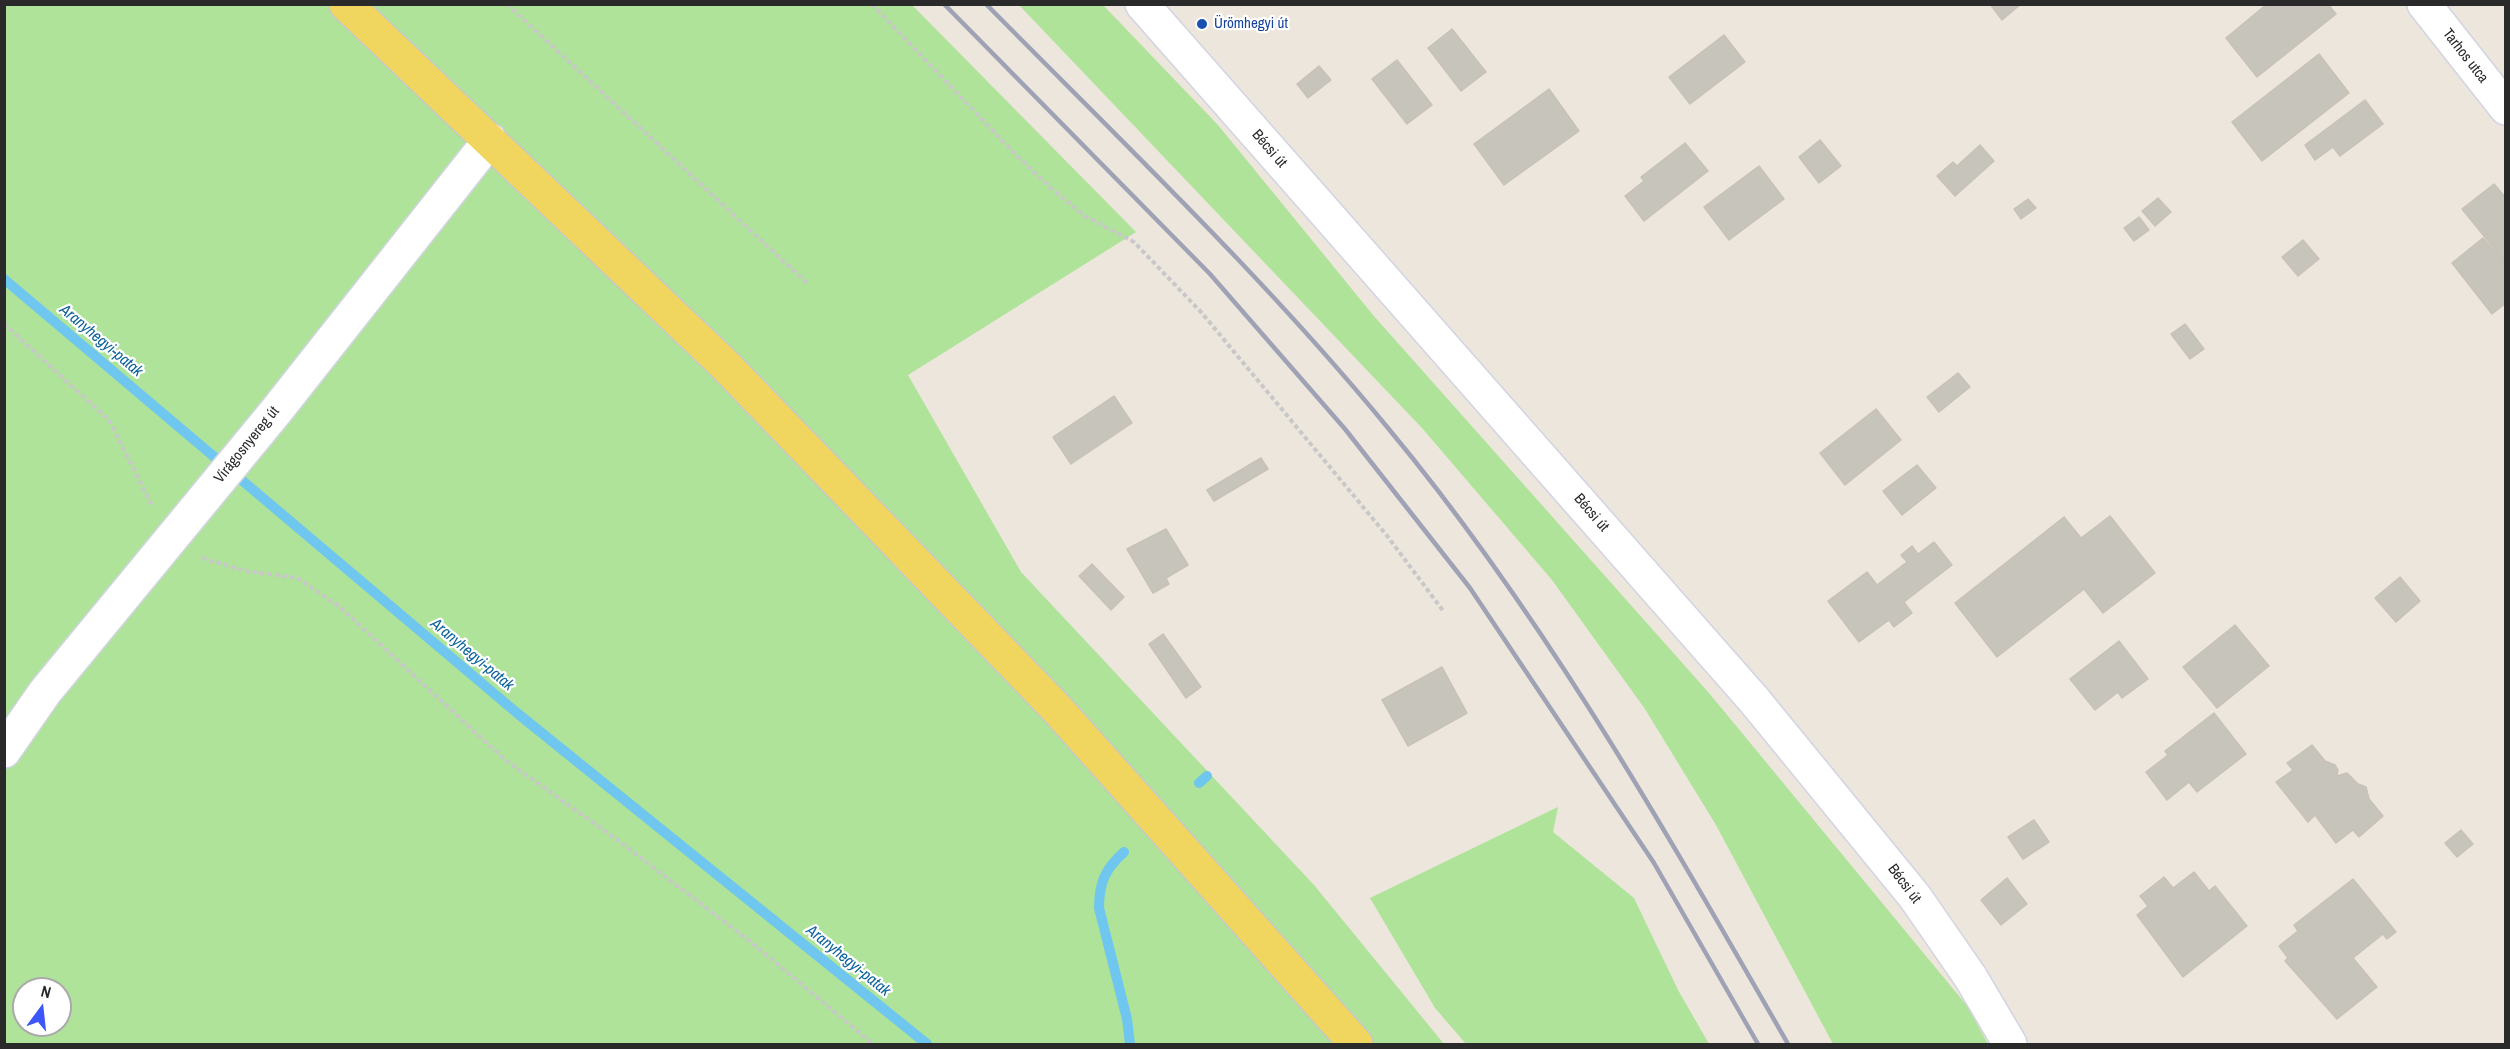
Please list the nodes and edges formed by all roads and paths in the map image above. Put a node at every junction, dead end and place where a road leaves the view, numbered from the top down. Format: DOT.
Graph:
graph roads {
  1 [pos="346,4"];
  2 [pos="507,4"];
  3 [pos="872,4"];
  4 [pos="1143,4"];
  5 [pos="2424,4"];
  6 [pos="2505,108"];
  7 [pos="490,140"];
  8 [pos="807,283"];
  9 [pos="4,324"];
  10 [pos="169,542"];
  11 [pos="1444,612"];
  12 [pos="4,751"];
  13 [pos="873,1044"];
  14 [pos="1356,1044"];
  15 [pos="2010,1044"];
  1 -- 7 [label="main road"];
  2 -- 8 [label="path"];
  3 -- 11 [label="path"];
  4 -- 15 [label="street, Bécsi út"];
  5 -- 6 [label="street, Tarhos utca"];
  7 -- 10 [label="street, Virágosnyereg út"];
  7 -- 14 [label="main road"];
  9 -- 10 [label="path"];
  10 -- 12 [label="street, Virágosnyereg út"];
  10 -- 13 [label="path"];
}
